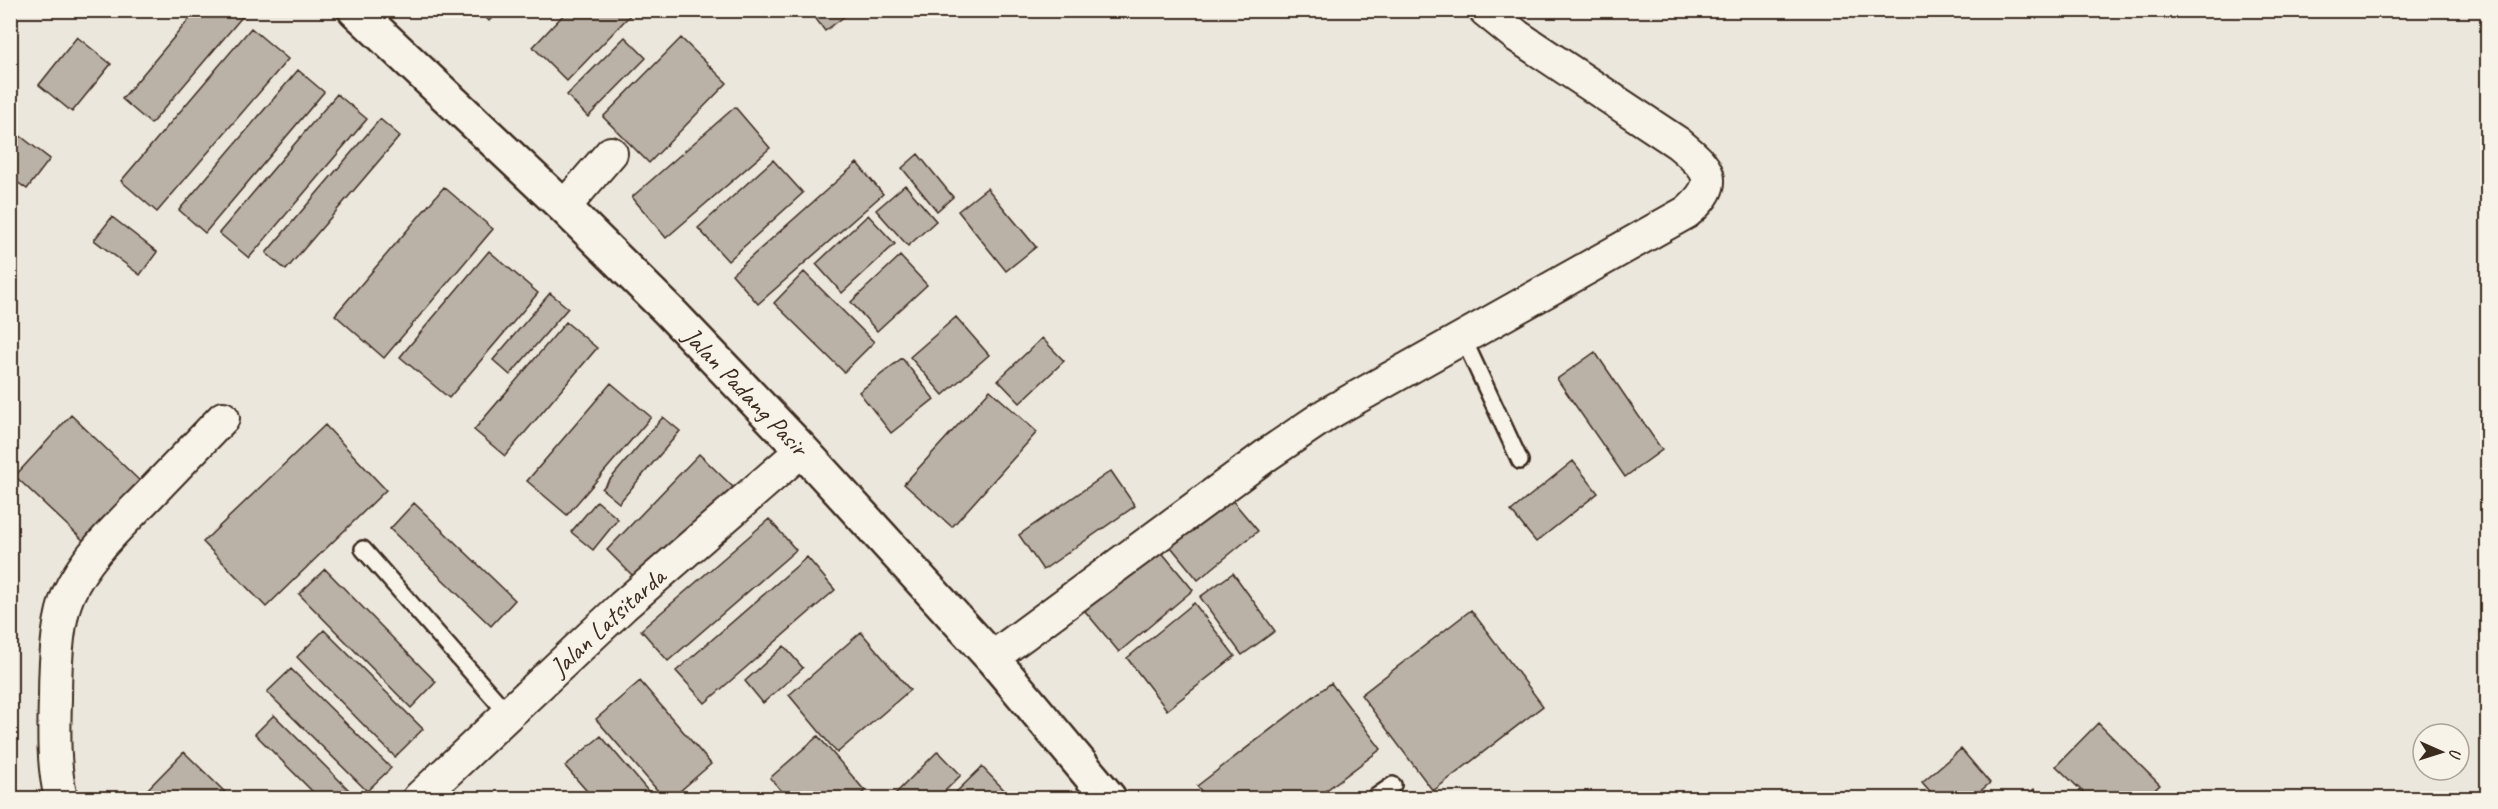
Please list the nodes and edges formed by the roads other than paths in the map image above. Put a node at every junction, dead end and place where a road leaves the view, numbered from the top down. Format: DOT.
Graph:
graph roads {
  1 [pos="355,10"];
  2 [pos="1485,10"];
  3 [pos="611,153"];
  4 [pos="564,207"];
  5 [pos="1463,338"];
  6 [pos="223,417"];
  7 [pos="801,450"];
  8 [pos="1520,461"];
  9 [pos="363,549"];
  10 [pos="992,658"];
  11 [pos="508,714"];
  12 [pos="1393,785"];
  13 [pos="61,798"];
  14 [pos="419,798"];
  15 [pos="1110,798"];
  16 [pos="1374,798"];
  1 -- 4 [label="highway, Jalan Padang Pasir"];
  2 -- 5 [label="street"];
  3 -- 4 [label="street"];
  4 -- 7 [label="highway, Jalan Padang Pasir"];
  5 -- 8 [label="lane"];
  5 -- 10 [label="street"];
  6 -- 13 [label="street"];
  7 -- 10 [label="highway, Jalan Padang Pasir"];
  7 -- 11 [label="street, Jalan Latsitarda"];
  9 -- 11 [label="lane"];
  10 -- 15 [label="highway, Jalan Padang Pasir"];
  11 -- 14 [label="street, Jalan Latsitarda"];
  12 -- 16 [label="lane"];
}
